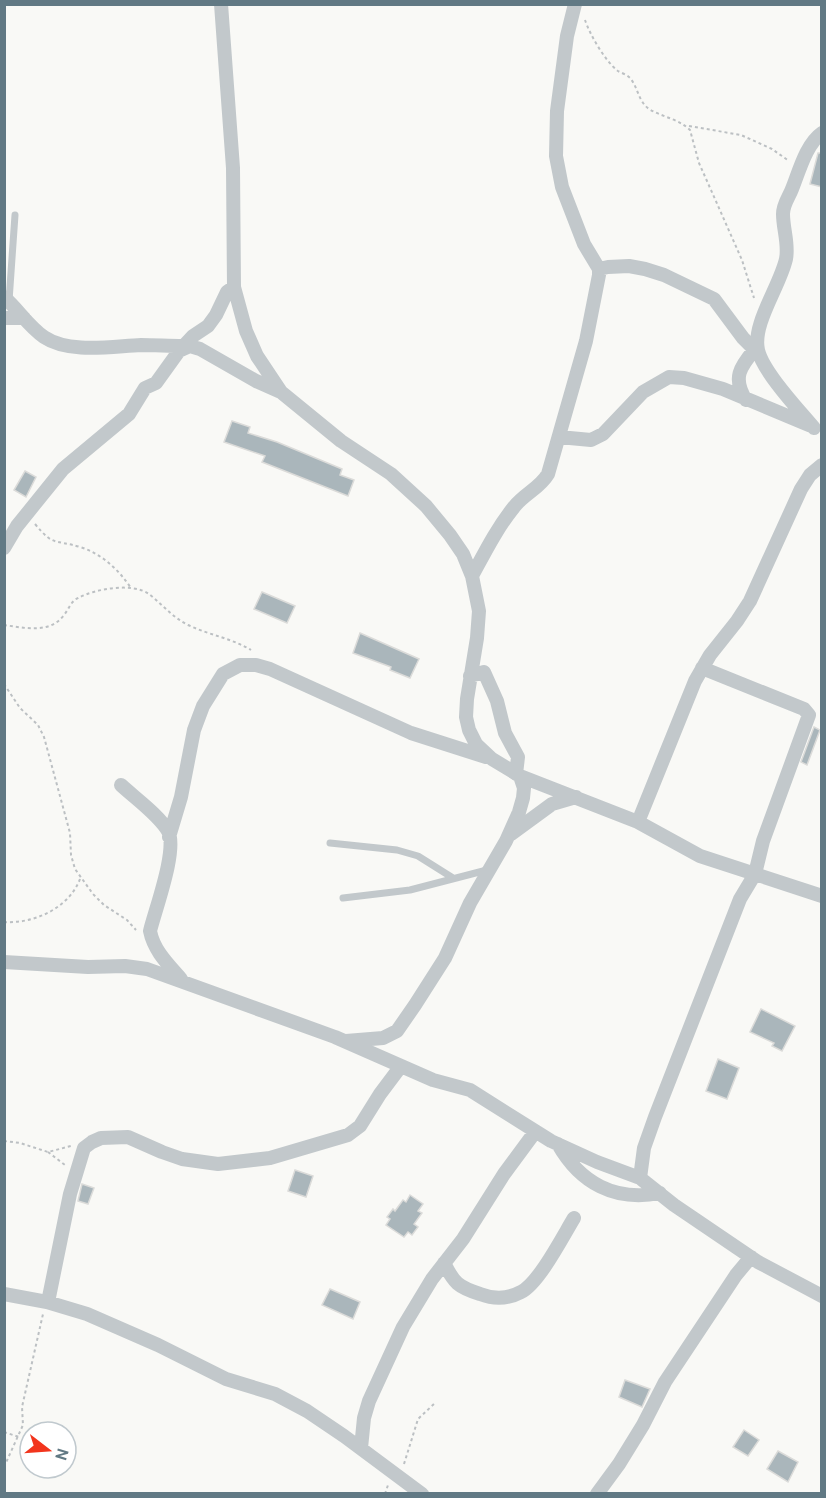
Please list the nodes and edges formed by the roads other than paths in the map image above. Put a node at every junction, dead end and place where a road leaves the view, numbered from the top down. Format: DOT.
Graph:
graph roads {
  1 [pos="221,4"];
  2 [pos="579,9"];
  3 [pos="822,133"];
  4 [pos="15,215"];
  5 [pos="599,269"];
  6 [pos="234,287"];
  7 [pos="7,299"];
  8 [pos="4,318"];
  9 [pos="24,318"];
  10 [pos="181,348"];
  11 [pos="756,351"];
  12 [pos="281,392"];
  13 [pos="746,400"];
  14 [pos="818,430"];
  15 [pos="559,437"];
  16 [pos="822,465"];
  17 [pos="4,548"];
  18 [pos="472,576"];
  19 [pos="702,668"];
  20 [pos="470,676"];
  21 [pos="492,759"];
  22 [pos="518,775"];
  23 [pos="121,785"];
  24 [pos="576,797"];
  25 [pos="638,822"];
  26 [pos="169,837"];
  27 [pos="507,838"];
  28 [pos="330,843"];
  29 [pos="489,870"];
  30 [pos="755,874"];
  31 [pos="453,878"];
  32 [pos="822,896"];
  33 [pos="343,898"];
  34 [pos="4,962"];
  35 [pos="183,981"];
  36 [pos="344,1041"];
  37 [pos="400,1066"];
  38 [pos="535,1132"];
  39 [pos="558,1144"];
  40 [pos="640,1178"];
  41 [pos="660,1193"];
  42 [pos="574,1218"];
  43 [pos="750,1257"];
  44 [pos="444,1263"];
  45 [pos="4,1294"];
  46 [pos="822,1296"];
  47 [pos="47,1302"];
  48 [pos="361,1448"];
  49 [pos="422,1494"];
  50 [pos="597,1494"];
  1 -- 6 [label="street"];
  2 -- 5 [label="street"];
  3 -- 11 [label="street"];
  4 -- 7 [label="lane"];
  5 -- 11 [label="street"];
  5 -- 15 [label="street"];
  6 -- 10 [label="street"];
  6 -- 12 [label="street"];
  7 -- 9 [label="street"];
  8 -- 9 [label="street"];
  9 -- 10 [label="street"];
  10 -- 12 [label="street"];
  10 -- 17 [label="street"];
  11 -- 13 [label="street"];
  11 -- 14 [label="street"];
  12 -- 18 [label="street"];
  13 -- 14 [label="street"];
  13 -- 15 [label="street"];
  15 -- 18 [label="street"];
  16 -- 19 [label="street"];
  18 -- 20 [label="street"];
  19 -- 25 [label="street"];
  19 -- 30 [label="street"];
  20 -- 21 [label="street"];
  20 -- 22 [label="street"];
  21 -- 22 [label="street"];
  21 -- 26 [label="street"];
  22 -- 24 [label="street"];
  22 -- 27 [label="street"];
  23 -- 26 [label="street"];
  24 -- 25 [label="street"];
  24 -- 27 [label="street"];
  25 -- 30 [label="street"];
  26 -- 35 [label="street"];
  27 -- 29 [label="street"];
  28 -- 31 [label="lane"];
  29 -- 31 [label="lane"];
  29 -- 36 [label="street"];
  30 -- 32 [label="street"];
  30 -- 40 [label="street"];
  31 -- 33 [label="lane"];
  34 -- 35 [label="street"];
  35 -- 36 [label="street"];
  36 -- 37 [label="street"];
  37 -- 38 [label="street"];
  37 -- 47 [label="street"];
  38 -- 39 [label="street"];
  38 -- 44 [label="street"];
  39 -- 40 [label="street"];
  39 -- 41 [label="street"];
  40 -- 41 [label="street"];
  41 -- 43 [label="street"];
  42 -- 44 [label="street"];
  43 -- 46 [label="street"];
  43 -- 50 [label="street"];
  44 -- 48 [label="street"];
  45 -- 47 [label="street"];
  47 -- 48 [label="street"];
  48 -- 49 [label="street"];
}
